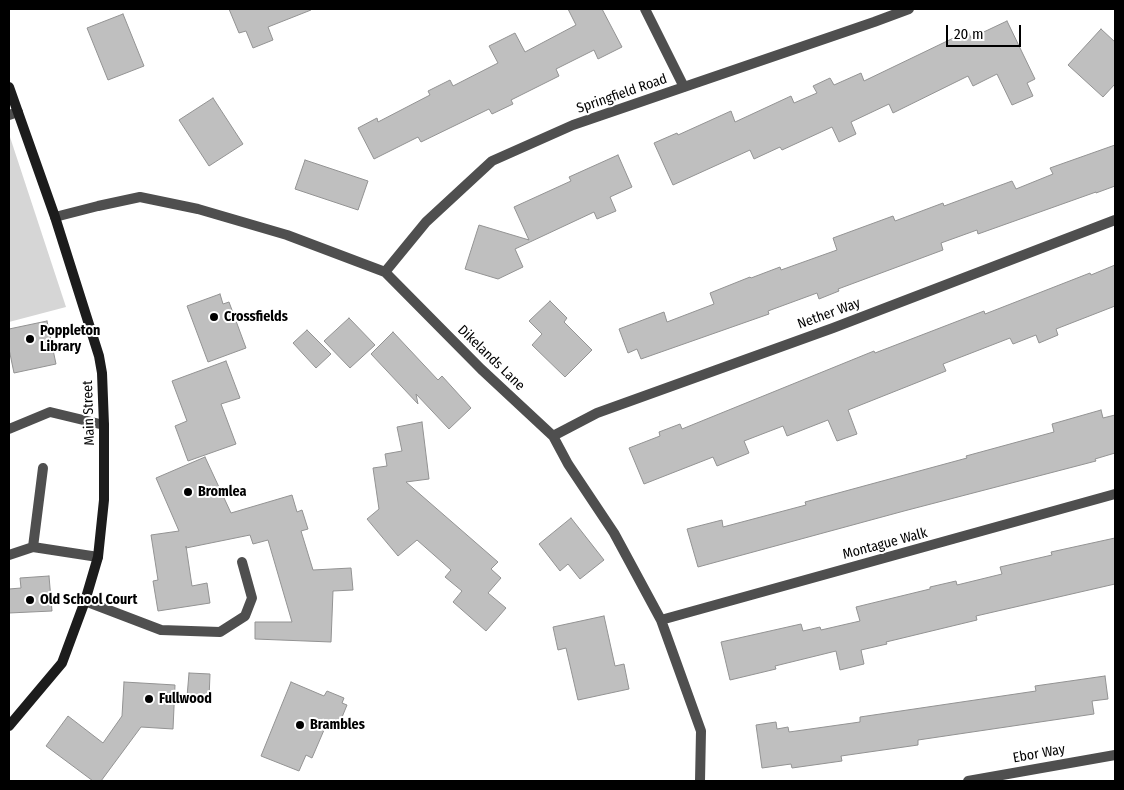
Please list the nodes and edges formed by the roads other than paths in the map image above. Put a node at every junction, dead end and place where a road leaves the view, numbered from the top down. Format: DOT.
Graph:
graph roads {
  1 [pos="645,9"];
  2 [pos="909,9"];
  3 [pos="9,87"];
  4 [pos="684,87"];
  5 [pos="13,114"];
  6 [pos="55,218"];
  7 [pos="1115,220"];
  8 [pos="385,272"];
  9 [pos="104,425"];
  10 [pos="9,430"];
  11 [pos="553,436"];
  12 [pos="43,468"];
  13 [pos="1115,494"];
  14 [pos="32,547"];
  15 [pos="9,556"];
  16 [pos="98,557"];
  17 [pos="242,562"];
  18 [pos="85,601"];
  19 [pos="661,620"];
  20 [pos="9,726"];
  21 [pos="1115,756"];
  22 [pos="700,781"];
  23 [pos="968,781"];
  1 -- 4 [label="street"];
  2 -- 4 [label="street, Springfield Road"];
  3 -- 5 [label="street, Main Street"];
  4 -- 8 [label="street, Springfield Road"];
  5 -- 6 [label="street, Main Street"];
  6 -- 8 [label="street, Dikelands Lane"];
  6 -- 9 [label="street, Main Street"];
  7 -- 11 [label="street, Nether Way"];
  8 -- 11 [label="street, Dikelands Lane"];
  9 -- 10 [label="street"];
  9 -- 16 [label="street, Main Street"];
  11 -- 19 [label="street, Dikelands Lane"];
  12 -- 14 [label="street"];
  13 -- 19 [label="street, Montague Walk"];
  14 -- 15 [label="street"];
  14 -- 16 [label="street"];
  16 -- 18 [label="street, Main Street"];
  17 -- 18 [label="street"];
  18 -- 20 [label="street, Main Street"];
  19 -- 22 [label="street, Dikelands Lane"];
  21 -- 23 [label="street, Ebor Way"];
}
